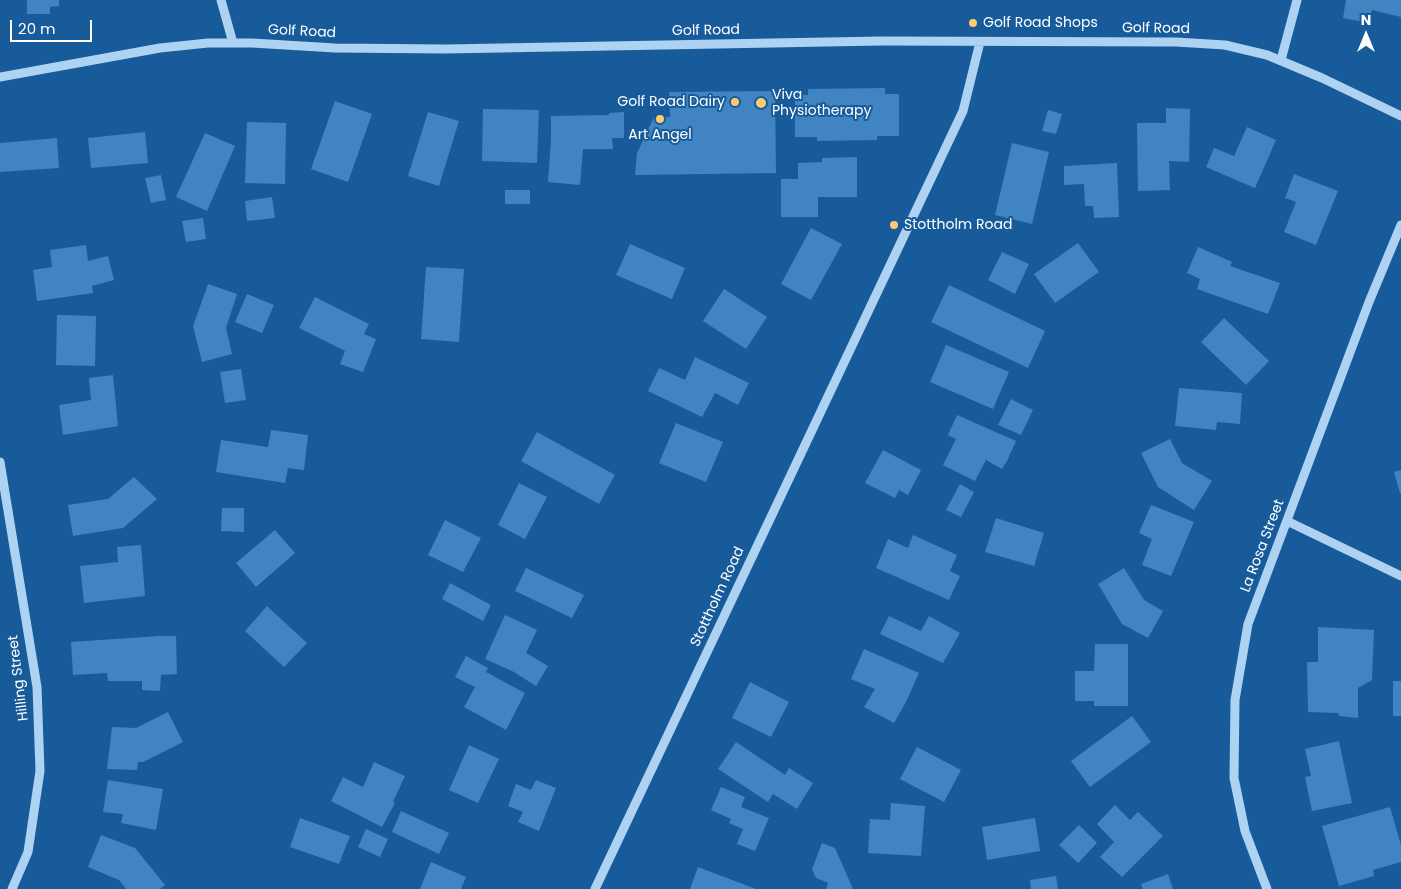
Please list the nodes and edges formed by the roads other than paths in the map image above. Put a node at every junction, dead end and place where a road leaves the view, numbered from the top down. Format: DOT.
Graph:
graph roads {
  1 [pos="220,0"];
  2 [pos="1297,0"];
  3 [pos="233,42"];
  4 [pos="980,42"];
  5 [pos="1281,60"];
  6 [pos="0,77"];
  7 [pos="1401,116"];
  8 [pos="1401,225"];
  9 [pos="0,462"];
  10 [pos="1287,521"];
  11 [pos="1401,576"];
  12 [pos="12,889"];
  13 [pos="595,889"];
  14 [pos="1267,889"];
  1 -- 3 [label="street"];
  2 -- 5 [label="street"];
  3 -- 4 [label="street, Golf Road"];
  3 -- 6 [label="street, Golf Road"];
  4 -- 5 [label="street, Golf Road"];
  4 -- 13 [label="street, Stottholm Road"];
  5 -- 7 [label="street, Golf Road"];
  8 -- 10 [label="street, La Rosa Street"];
  9 -- 12 [label="street, Hilling Street"];
  10 -- 11 [label="street"];
  10 -- 14 [label="street, La Rosa Street"];
}
